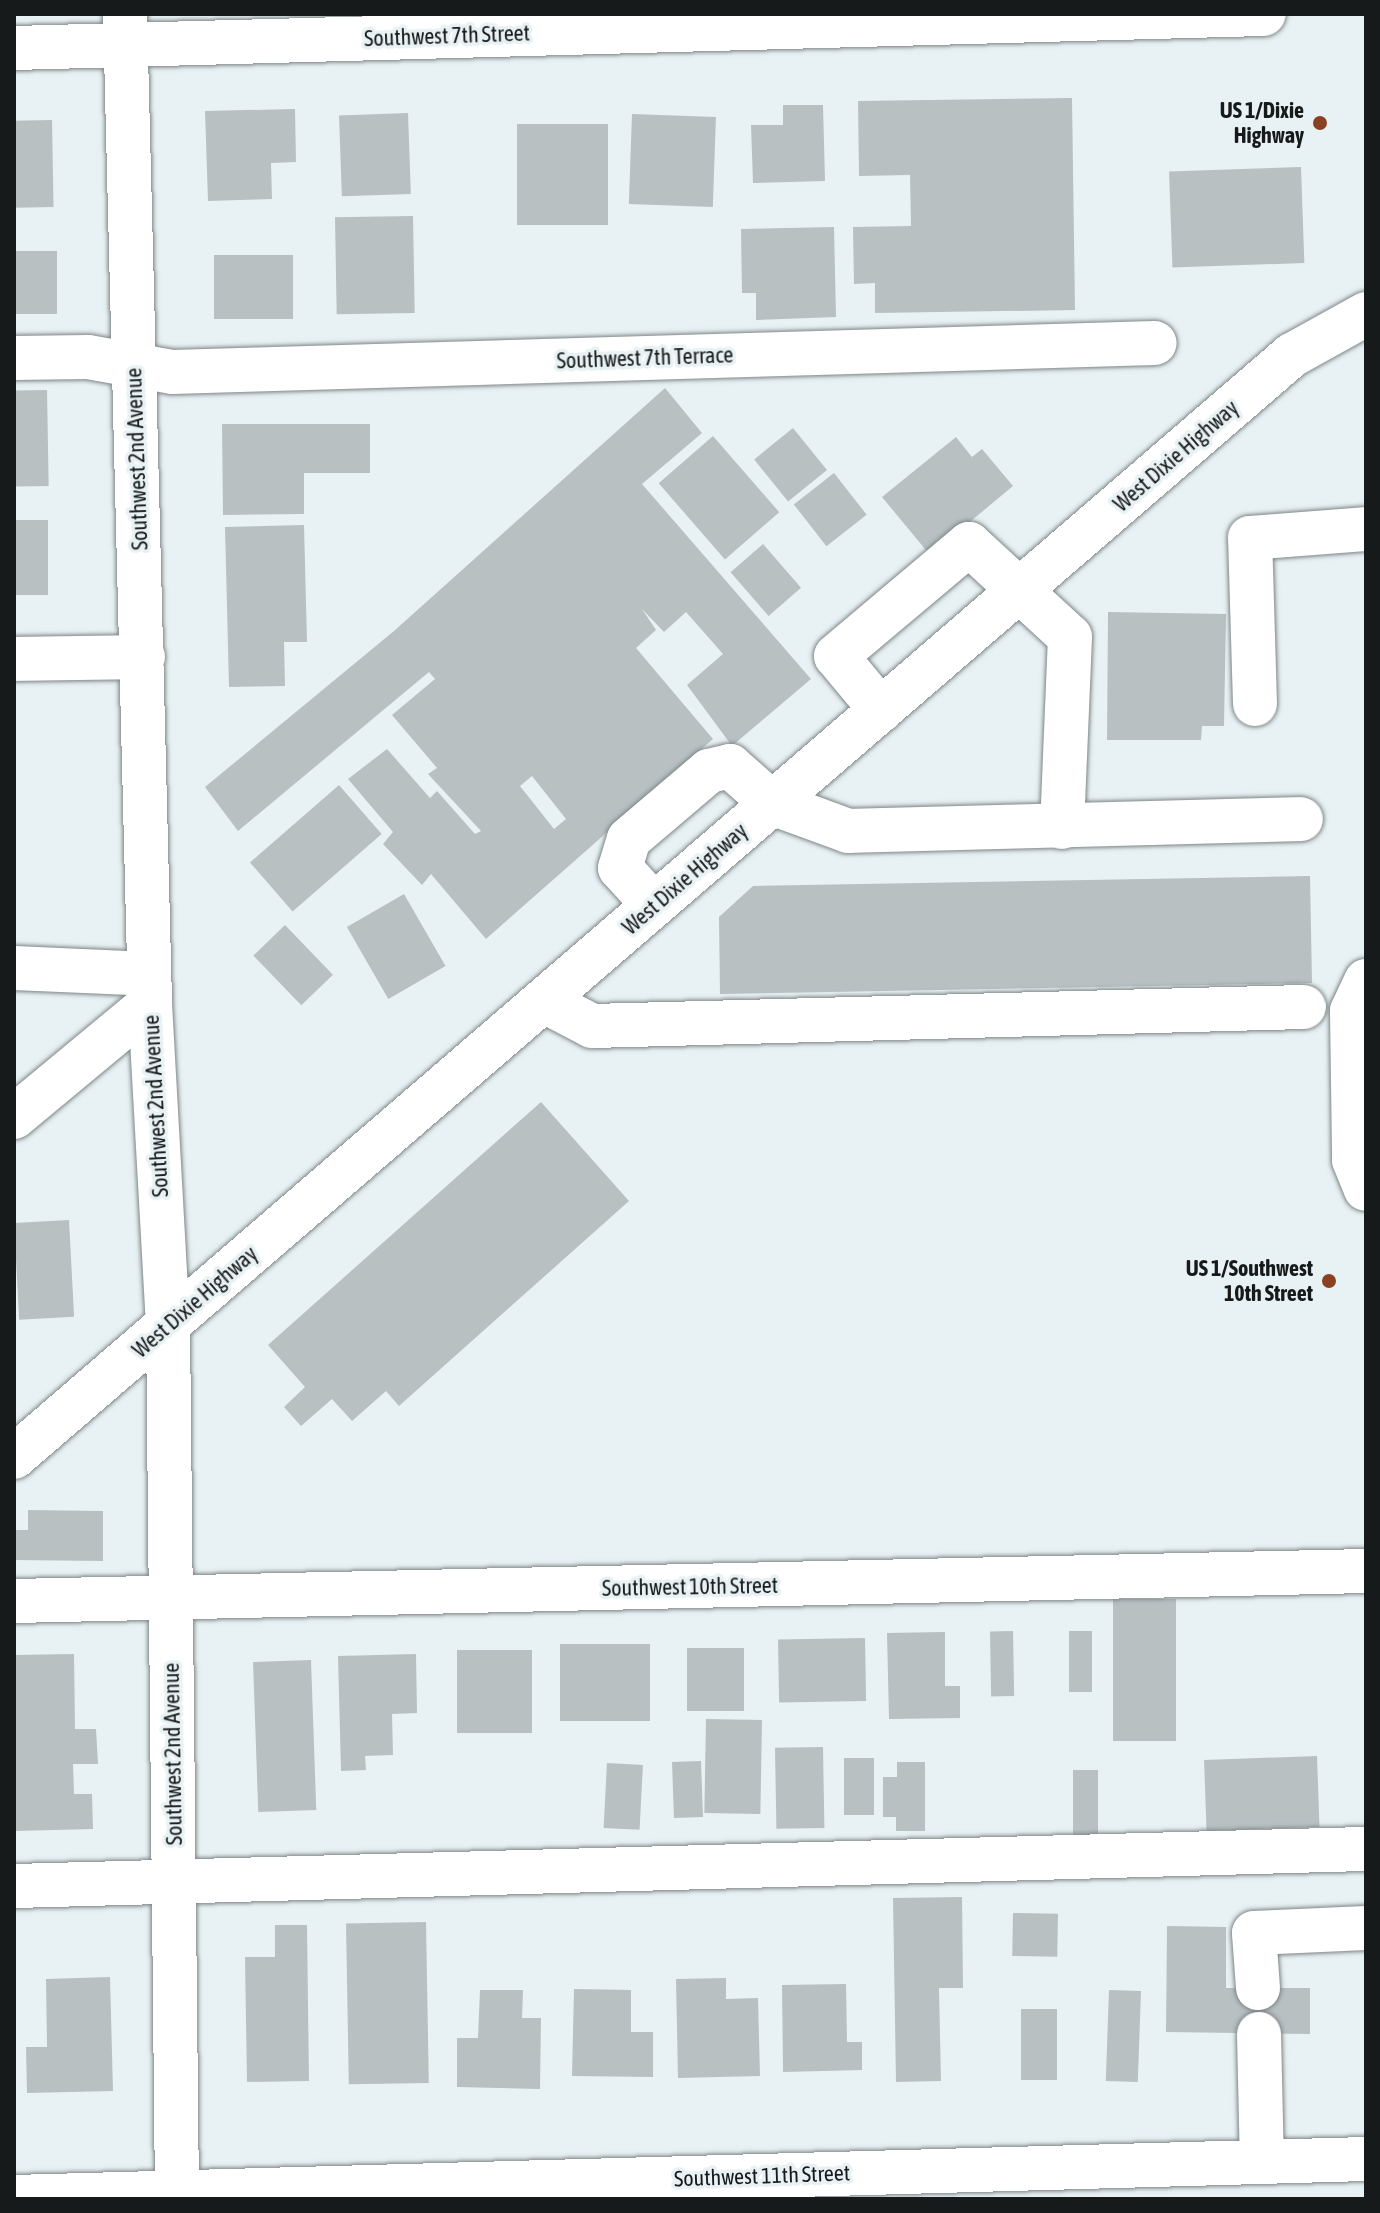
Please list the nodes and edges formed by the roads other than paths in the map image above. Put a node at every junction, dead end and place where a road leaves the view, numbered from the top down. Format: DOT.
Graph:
graph roads {
  1 [pos="1247,14"];
  2 [pos="1264,14"];
  3 [pos="930,19"];
  4 [pos="823,20"];
  5 [pos="722,22"];
  6 [pos="125,30"];
  7 [pos="14,48"];
  8 [pos="1366,314"];
  9 [pos="1151,343"];
  10 [pos="14,358"];
  11 [pos="135,366"];
  12 [pos="1366,529"];
  13 [pos="1022,590"];
  14 [pos="143,657"];
  15 [pos="14,659"];
  16 [pos="1255,704"];
  17 [pos="881,710"];
  18 [pos="772,803"];
  19 [pos="1301,819"];
  20 [pos="1062,827"];
  21 [pos="654,905"];
  22 [pos="14,968"];
  23 [pos="1366,981"];
  24 [pos="149,989"];
  25 [pos="544,1001"];
  26 [pos="1304,1007"];
  27 [pos="14,1117"];
  28 [pos="1366,1189"];
  29 [pos="168,1324"];
  30 [pos="14,1457"];
  31 [pos="1366,1571"];
  32 [pos="171,1599"];
  33 [pos="14,1601"];
  34 [pos="1366,1849"];
  35 [pos="174,1881"];
  36 [pos="14,1886"];
  37 [pos="1366,1928"];
  38 [pos="1258,1988"];
  39 [pos="1259,2034"];
  40 [pos="1366,2159"];
  41 [pos="1262,2162"];
  42 [pos="1064,2183"];
  43 [pos="177,2196"];
  44 [pos="14,2197"];
  1 -- 2 [label="street, Southwest 7th Street"];
  1 -- 3 [label="street, Southwest 7th Street"];
  3 -- 4 [label="street, Southwest 7th Street"];
  4 -- 5 [label="street, Southwest 7th Street"];
  5 -- 6 [label="street, Southwest 7th Street"];
  6 -- 7 [label="street, Southwest 7th Street"];
  6 -- 11 [label="street, Southwest 2nd Avenue"];
  8 -- 13 [label="street, West Dixie Highway"];
  9 -- 11 [label="street, Southwest 7th Terrace"];
  10 -- 11 [label="street, Southwest 7th Terrace"];
  11 -- 14 [label="street, Southwest 2nd Avenue"];
  12 -- 16 [label="street"];
  13 -- 17 [label="street, West Dixie Highway"];
  13 -- 17 [label="street"];
  13 -- 20 [label="street"];
  14 -- 15 [label="street"];
  14 -- 24 [label="street, Southwest 2nd Avenue"];
  17 -- 18 [label="street, West Dixie Highway"];
  18 -- 20 [label="street"];
  18 -- 21 [label="street, West Dixie Highway"];
  18 -- 21 [label="street"];
  19 -- 20 [label="street"];
  21 -- 25 [label="street, West Dixie Highway"];
  22 -- 24 [label="street"];
  23 -- 28 [label="street"];
  24 -- 27 [label="street"];
  24 -- 29 [label="street, Southwest 2nd Avenue"];
  25 -- 26 [label="street"];
  25 -- 29 [label="street, West Dixie Highway"];
  29 -- 30 [label="street, West Dixie Highway"];
  29 -- 32 [label="street, Southwest 2nd Avenue"];
  31 -- 32 [label="street, Southwest 10th Street"];
  32 -- 33 [label="street, Southwest 10th Street"];
  32 -- 35 [label="street, Southwest 2nd Avenue"];
  34 -- 35 [label="street"];
  35 -- 36 [label="street"];
  35 -- 43 [label="street, Southwest 2nd Avenue"];
  37 -- 38 [label="street"];
  39 -- 41 [label="street"];
  40 -- 41 [label="street, Southwest 11th Street"];
  41 -- 42 [label="street, Southwest 11th Street"];
  42 -- 43 [label="street, Southwest 11th Street"];
  43 -- 44 [label="street, Southwest 11th Street"];
}
